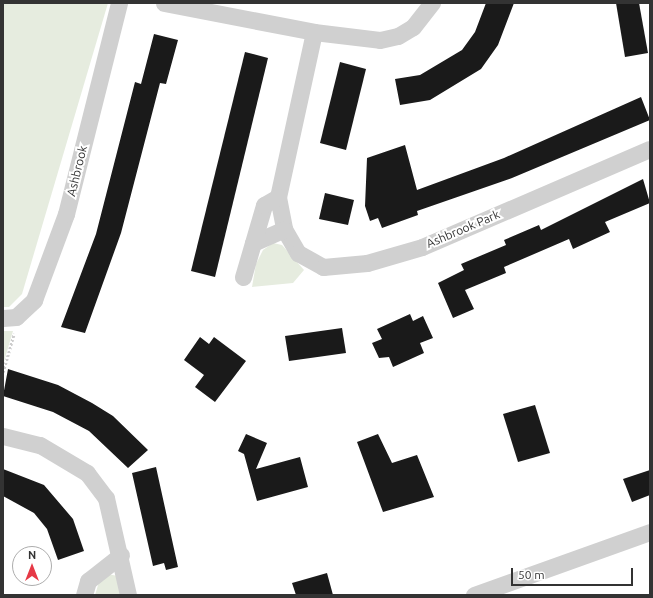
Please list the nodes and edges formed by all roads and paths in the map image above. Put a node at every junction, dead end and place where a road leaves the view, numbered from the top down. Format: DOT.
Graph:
graph roads {
  1 [pos="119,3"];
  2 [pos="164,3"];
  3 [pos="432,3"];
  4 [pos="314,32"];
  5 [pos="650,149"];
  6 [pos="278,197"];
  7 [pos="284,229"];
  8 [pos="253,243"];
  9 [pos="243,277"];
  10 [pos="11,316"];
  11 [pos="3,372"];
  12 [pos="3,436"];
  13 [pos="650,532"];
  14 [pos="121,555"];
  15 [pos="84,595"];
  16 [pos="128,595"];
  17 [pos="474,595"];
  1 -- 10 [label="street, Ashbrook"];
  2 -- 4 [label="street"];
  3 -- 4 [label="street"];
  4 -- 6 [label="street, Ashbrook Park"];
  5 -- 7 [label="street, Ashbrook Park"];
  6 -- 7 [label="street, Ashbrook Park"];
  6 -- 8 [label="street"];
  7 -- 8 [label="street"];
  8 -- 9 [label="street"];
  10 -- 11 [label="path"];
  12 -- 14 [label="street"];
  13 -- 17 [label="street"];
  14 -- 15 [label="street"];
  14 -- 16 [label="street"];
}
